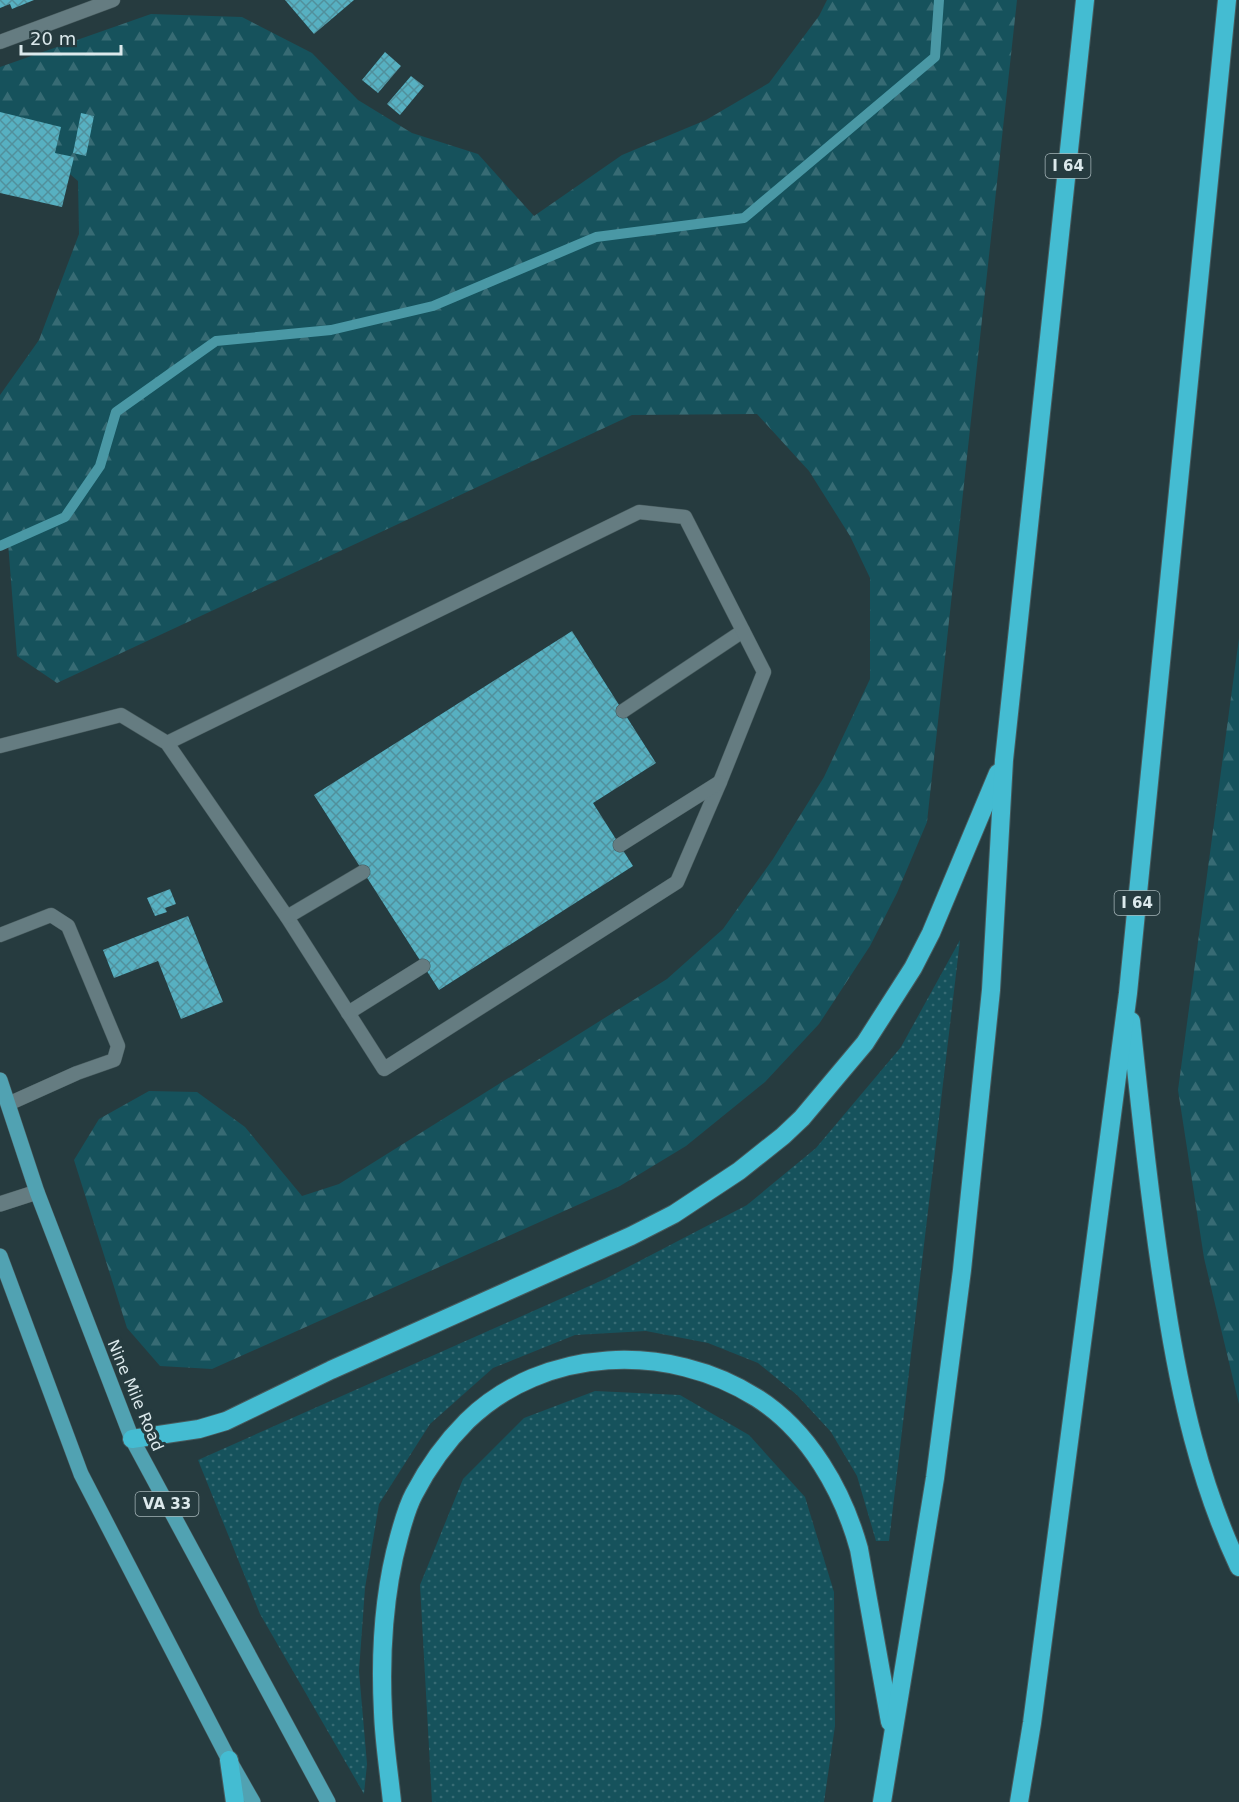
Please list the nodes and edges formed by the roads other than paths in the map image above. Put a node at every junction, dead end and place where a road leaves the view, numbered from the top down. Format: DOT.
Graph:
graph roads {
  1 [pos="113,0"];
  2 [pos="1085,0"];
  3 [pos="1227,0"];
  4 [pos="0,42"];
  5 [pos="743,631"];
  6 [pos="623,711"];
  7 [pos="167,742"];
  8 [pos="0,746"];
  9 [pos="1004,760"];
  10 [pos="720,782"];
  11 [pos="620,845"];
  12 [pos="363,872"];
  13 [pos="287,916"];
  14 [pos="0,935"];
  15 [pos="423,966"];
  16 [pos="1128,993"];
  17 [pos="348,1013"];
  18 [pos="0,1080"];
  19 [pos="8,1104"];
  20 [pos="37,1192"];
  21 [pos="0,1204"];
  22 [pos="0,1256"];
  23 [pos="132,1439"];
  24 [pos="1239,1567"];
  25 [pos="892,1737"];
  26 [pos="229,1760"];
  27 [pos="235,1802"];
  28 [pos="253,1802"];
  29 [pos="328,1802"];
  30 [pos="392,1802"];
  31 [pos="882,1802"];
  32 [pos="1019,1802"];
  1 -- 4 [label="lane"];
  2 -- 9 [label="highway, I 64"];
  3 -- 16 [label="highway, I 64"];
  5 -- 6 [label="lane"];
  5 -- 7 [label="lane"];
  5 -- 10 [label="lane"];
  7 -- 8 [label="lane"];
  7 -- 13 [label="lane"];
  9 -- 23 [label="highway"];
  9 -- 25 [label="highway, I 64"];
  10 -- 11 [label="lane"];
  10 -- 17 [label="lane"];
  12 -- 13 [label="lane"];
  13 -- 17 [label="lane"];
  14 -- 19 [label="lane"];
  15 -- 17 [label="lane"];
  16 -- 24 [label="highway"];
  16 -- 32 [label="highway, I 64"];
  18 -- 19 [label="main road, Nine Mile Road / VA 33"];
  19 -- 20 [label="main road, Nine Mile Road / VA 33"];
  20 -- 21 [label="street"];
  20 -- 23 [label="main road, Nine Mile Road / VA 33"];
  22 -- 26 [label="main road"];
  23 -- 29 [label="main road, Nine Mile Road / VA 33"];
  25 -- 30 [label="highway"];
  25 -- 31 [label="highway, I 64"];
  26 -- 27 [label="highway"];
  26 -- 28 [label="main road"];
}
